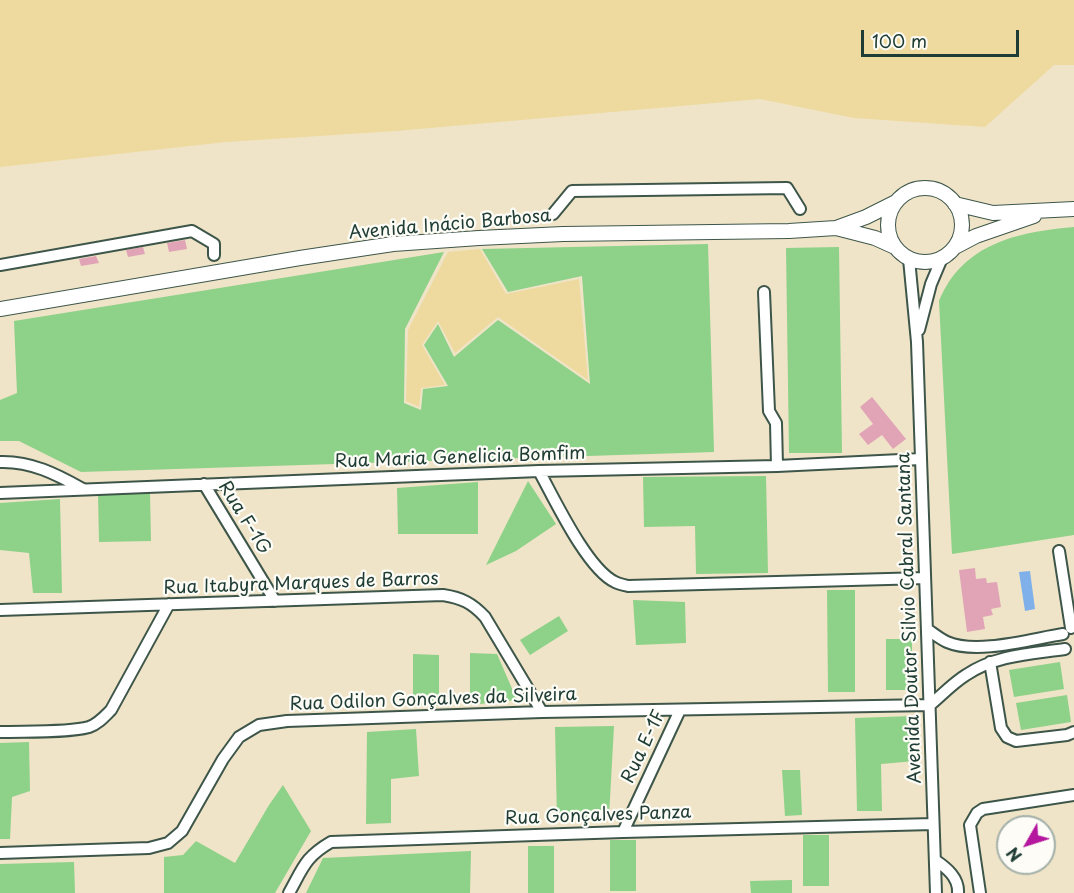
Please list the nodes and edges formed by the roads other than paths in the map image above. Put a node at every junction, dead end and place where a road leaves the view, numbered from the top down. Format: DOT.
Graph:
graph roads {
  1 [pos="896,202"];
  2 [pos="955,204"];
  3 [pos="800,209"];
  4 [pos="1074,209"];
  5 [pos="1048,212"];
  6 [pos="553,214"];
  7 [pos="836,228"];
  8 [pos="895,247"];
  9 [pos="955,247"];
  10 [pos="214,255"];
  11 [pos="942,258"];
  12 [pos="909,259"];
  13 [pos="0,265"];
  14 [pos="764,292"];
  15 [pos="0,309"];
  16 [pos="917,342"];
  17 [pos="921,459"];
  18 [pos="0,462"];
  19 [pos="777,466"];
  20 [pos="539,471"];
  21 [pos="204,484"];
  22 [pos="83,489"];
  23 [pos="0,493"];
  24 [pos="1059,550"];
  25 [pos="925,578"];
  26 [pos="275,601"];
  27 [pos="169,604"];
  28 [pos="0,610"];
  29 [pos="927,629"];
  30 [pos="1069,630"];
  31 [pos="1070,651"];
  32 [pos="990,662"];
  33 [pos="930,705"];
  34 [pos="680,710"];
  35 [pos="542,712"];
  36 [pos="0,732"];
  37 [pos="1074,732"];
  38 [pos="1074,795"];
  39 [pos="933,824"];
  40 [pos="623,832"];
  41 [pos="0,853"];
  42 [pos="935,861"];
  43 [pos="958,889"];
  44 [pos="979,889"];
  45 [pos="289,893"];
  46 [pos="936,893"];
  1 -- 2 [label="main road"];
  1 -- 7 [label="main road, Avenida Inácio Barbosa"];
  1 -- 8 [label="main road"];
  2 -- 5 [label="main road"];
  2 -- 9 [label="main road"];
  3 -- 6 [label="street"];
  4 -- 5 [label="main road"];
  5 -- 9 [label="main road"];
  7 -- 8 [label="main road, Avenida Inácio Barbosa"];
  7 -- 15 [label="main road, Avenida Inácio Barbosa"];
  8 -- 12 [label="main road"];
  9 -- 11 [label="main road"];
  10 -- 13 [label="street"];
  11 -- 12 [label="main road"];
  11 -- 16 [label="street, Avenida Doutor Silvio Cabral Santana"];
  12 -- 16 [label="street, Avenida Doutor Silvio Cabral Santana"];
  14 -- 19 [label="street"];
  16 -- 17 [label="street, Avenida Doutor Silvio Cabral Santana"];
  17 -- 19 [label="street, Rua Maria Genelicia Bomfim"];
  17 -- 25 [label="street, Avenida Doutor Silvio Cabral Santana"];
  18 -- 22 [label="street"];
  19 -- 20 [label="street, Rua Maria Genelicia Bomfim"];
  20 -- 21 [label="street, Rua Maria Genelicia Bomfim"];
  20 -- 25 [label="street"];
  21 -- 22 [label="street, Rua Maria Genelicia Bomfim"];
  21 -- 26 [label="street, Rua F-1G"];
  22 -- 23 [label="street, Rua Maria Genelicia Bomfim"];
  24 -- 30 [label="street"];
  25 -- 29 [label="street, Avenida Doutor Silvio Cabral Santana"];
  26 -- 27 [label="street, Rua Itabyra Marques de Barros"];
  26 -- 35 [label="street, Rua Itabyra Marques de Barros"];
  27 -- 28 [label="street, Rua Itabyra Marques de Barros"];
  27 -- 36 [label="street"];
  29 -- 30 [label="street"];
  29 -- 33 [label="street, Avenida Doutor Silvio Cabral Santana"];
  30 -- 31 [label="street"];
  31 -- 32 [label="street"];
  32 -- 33 [label="street"];
  32 -- 37 [label="street"];
  33 -- 34 [label="street, Rua Odilon Gonçalves da Silveira"];
  33 -- 39 [label="street, Avenida Doutor Silvio Cabral Santana"];
  34 -- 35 [label="street, Rua Odilon Gonçalves da Silveira"];
  34 -- 40 [label="street, Rua E-1F"];
  35 -- 41 [label="street, Rua Odilon Gonçalves da Silveira"];
  38 -- 44 [label="street"];
  39 -- 40 [label="street, Rua Gonçalves Panza"];
  39 -- 42 [label="street, Avenida Doutor Silvio Cabral Santana"];
  40 -- 45 [label="street, Rua Gonçalves Panza"];
  42 -- 43 [label="street"];
  42 -- 46 [label="street, Avenida Doutor Silvio Cabral Santana"];
  43 -- 44 [label="street"];
}
